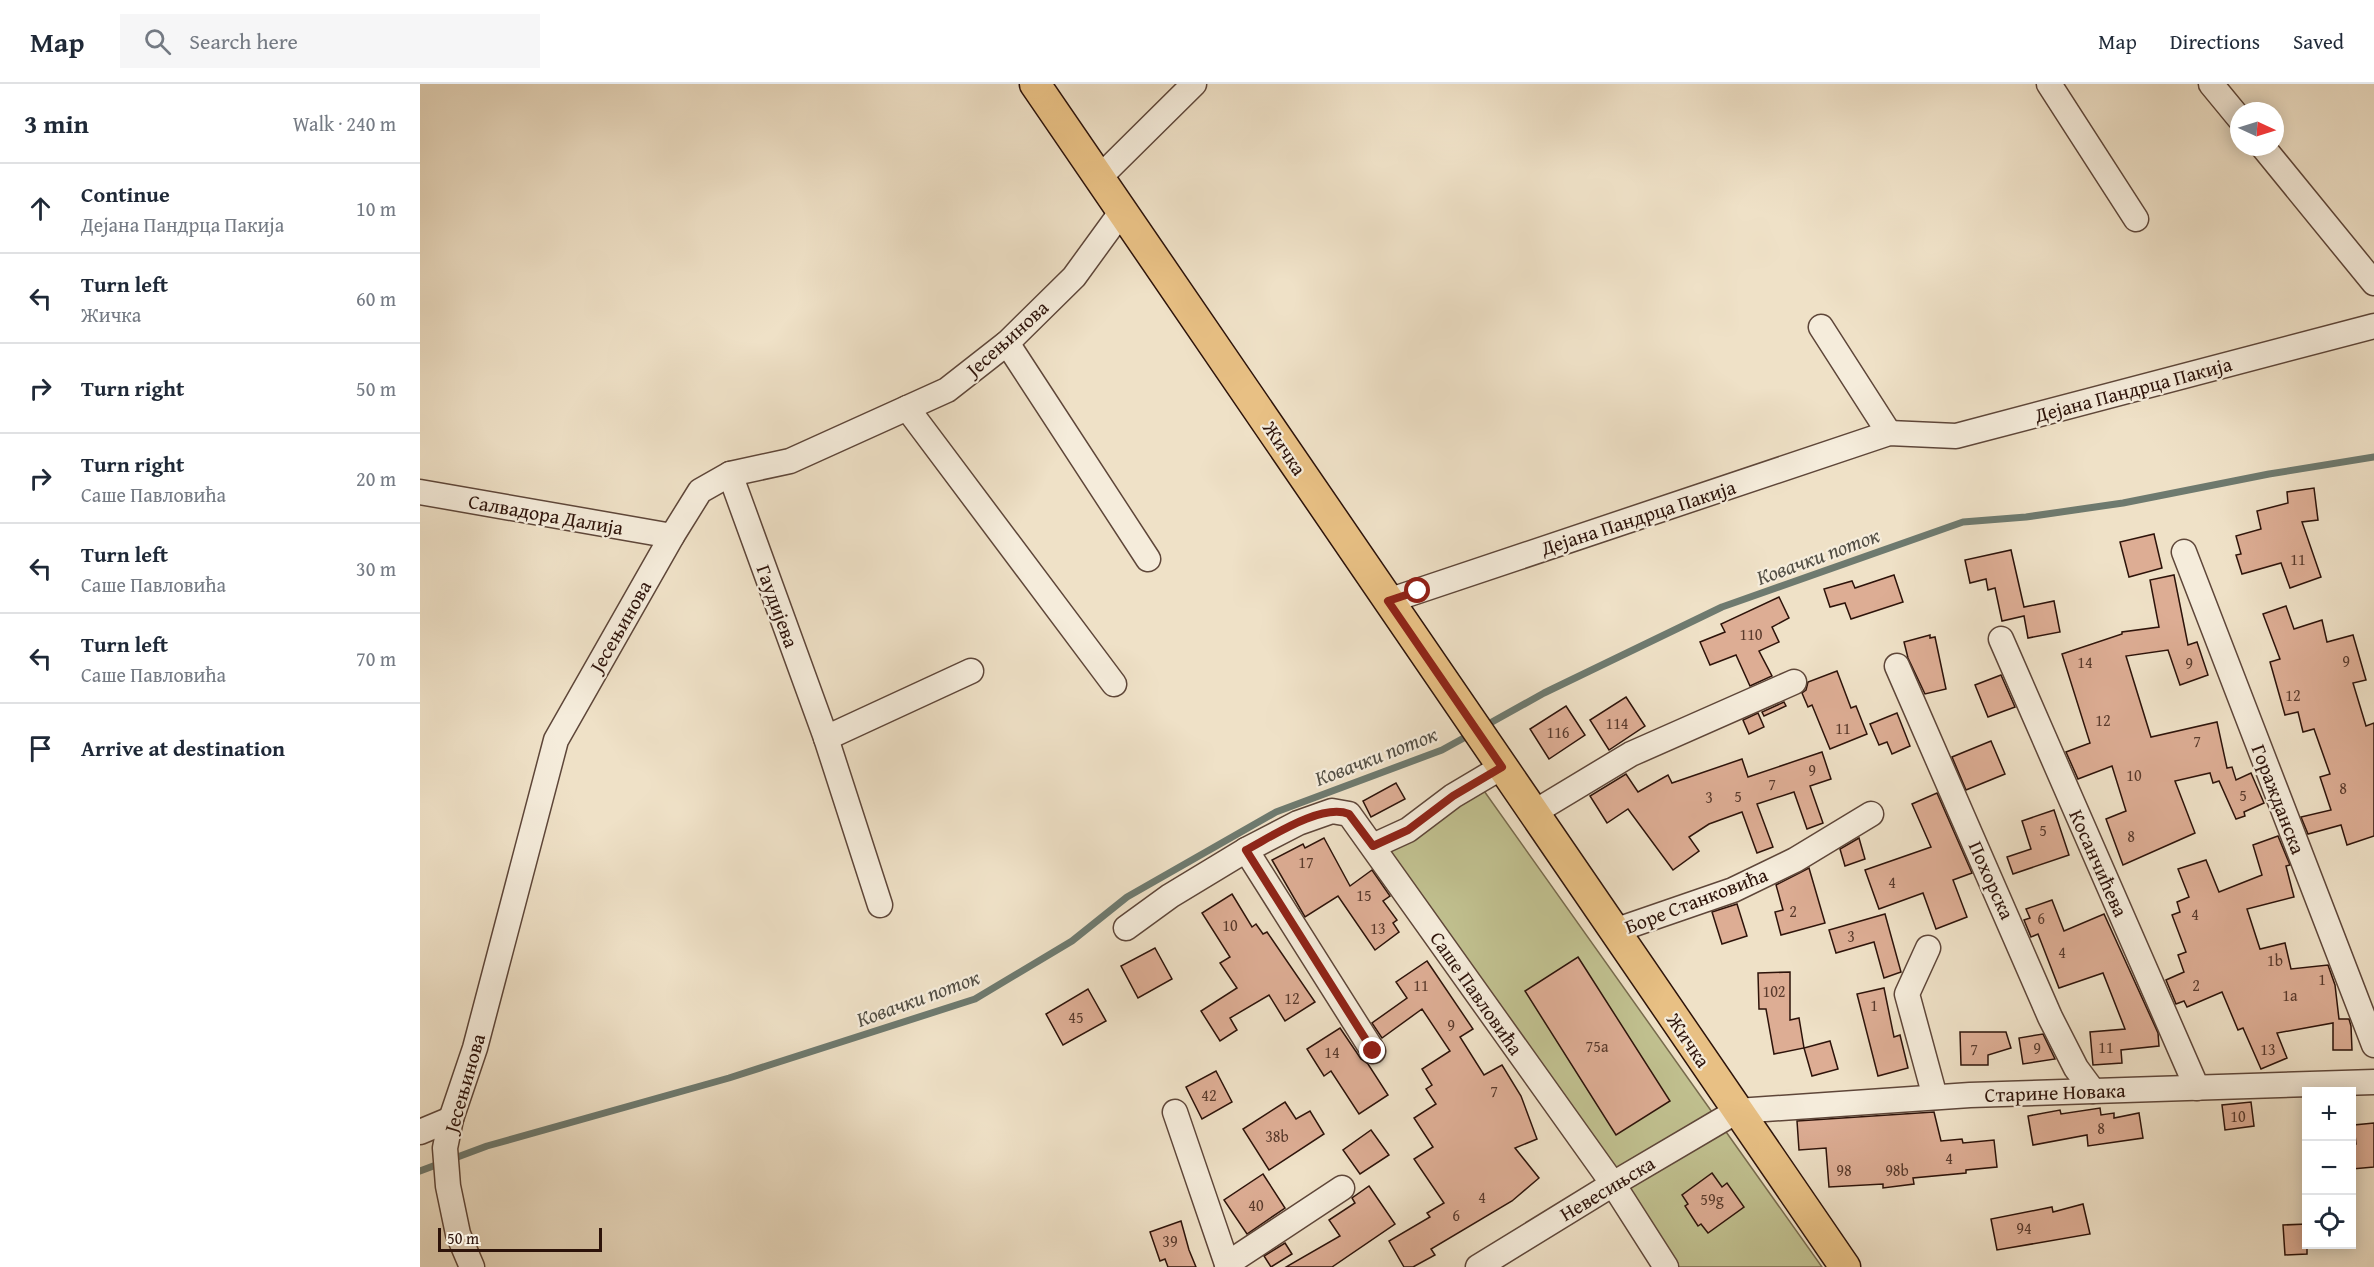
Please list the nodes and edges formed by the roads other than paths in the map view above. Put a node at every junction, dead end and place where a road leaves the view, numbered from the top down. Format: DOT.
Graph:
graph roads {
  1 [pos="1035,84"];
  2 [pos="1194,84"];
  3 [pos="2049,84"];
  4 [pos="2211,84"];
  5 [pos="2230,107"];
  6 [pos="2270,156"];
  7 [pos="1099,178"];
  8 [pos="1122,211"];
  9 [pos="2136,219"];
  10 [pos="2374,283"];
  11 [pos="2374,326"];
  12 [pos="1821,327"];
  13 [pos="1007,343"];
  14 [pos="907,408"];
  15 [pos="1889,434"];
  16 [pos="730,474"];
  17 [pos="420,492"];
  18 [pos="672,536"];
  19 [pos="2184,552"];
  20 [pos="1148,559"];
  21 [pos="1388,601"];
  22 [pos="2001,639"];
  23 [pos="1897,666"];
  24 [pos="971,671"];
  25 [pos="1794,682"];
  26 [pos="1114,684"];
  27 [pos="826,738"];
  28 [pos="1498,761"];
  29 [pos="1533,813"];
  30 [pos="1871,814"];
  31 [pos="1373,846"];
  32 [pos="1246,850"];
  33 [pos="879,905"];
  34 [pos="1126,928"];
  35 [pos="1614,931"];
  36 [pos="1928,948"];
  37 [pos="2374,1045"];
  38 [pos="1373,1051"];
  39 [pos="2374,1082"];
  40 [pos="2197,1088"];
  41 [pos="2093,1091"];
  42 [pos="1935,1098"];
  43 [pos="1737,1111"];
  44 [pos="1175,1112"];
  45 [pos="430,1124"];
  46 [pos="1613,1184"];
  47 [pos="1341,1188"];
  48 [pos="1228,1266"];
  49 [pos="472,1267"];
  50 [pos="1478,1267"];
  51 [pos="1666,1267"];
  52 [pos="1845,1267"];
  1 -- 7 [label="main road, Жичка"];
  2 -- 7 [label="street"];
  3 -- 9 [label="street"];
  4 -- 5 [label="street"];
  6 -- 10 [label="street"];
  7 -- 8 [label="main road, Жичка"];
  8 -- 13 [label="street, Јесењинова"];
  8 -- 21 [label="main road, Жичка"];
  11 -- 15 [label="street, Дејана Пандрца Пакија"];
  12 -- 15 [label="street"];
  13 -- 14 [label="street, Јесењинова"];
  13 -- 20 [label="street"];
  14 -- 16 [label="street, Јесењинова"];
  14 -- 26 [label="street"];
  15 -- 21 [label="street, Дејана Пандрца Пакија"];
  16 -- 18 [label="street, Јесењинова"];
  16 -- 27 [label="street, Гаудијева"];
  17 -- 18 [label="street, Салвадора Далија"];
  18 -- 45 [label="street, Јесењинова"];
  19 -- 37 [label="street, Горажданска"];
  21 -- 28 [label="main road, Жичка"];
  22 -- 40 [label="street, Косанчићева"];
  23 -- 41 [label="street, Похорска"];
  24 -- 27 [label="street"];
  25 -- 29 [label="street"];
  27 -- 33 [label="street, Гаудијева"];
  28 -- 29 [label="main road, Жичка"];
  28 -- 31 [label="street"];
  29 -- 35 [label="main road, Жичка"];
  30 -- 35 [label="street, Боре Станковића"];
  31 -- 32 [label="street, Саше Павловића"];
  31 -- 46 [label="street, Саше Павловића"];
  32 -- 34 [label="street, Саше Павловића"];
  32 -- 38 [label="street"];
  35 -- 43 [label="main road, Жичка"];
  36 -- 42 [label="street"];
  39 -- 40 [label="street, Старине Новака"];
  40 -- 41 [label="street, Старине Новака"];
  41 -- 42 [label="street, Старине Новака"];
  42 -- 43 [label="street, Старине Новака"];
  43 -- 46 [label="street, Невесињска"];
  43 -- 52 [label="main road, Жичка"];
  44 -- 48 [label="street"];
  45 -- 49 [label="street, Јесењинова"];
  46 -- 50 [label="street, Невесињска"];
  46 -- 51 [label="street, Саше Павловића"];
  47 -- 48 [label="street"];
}
